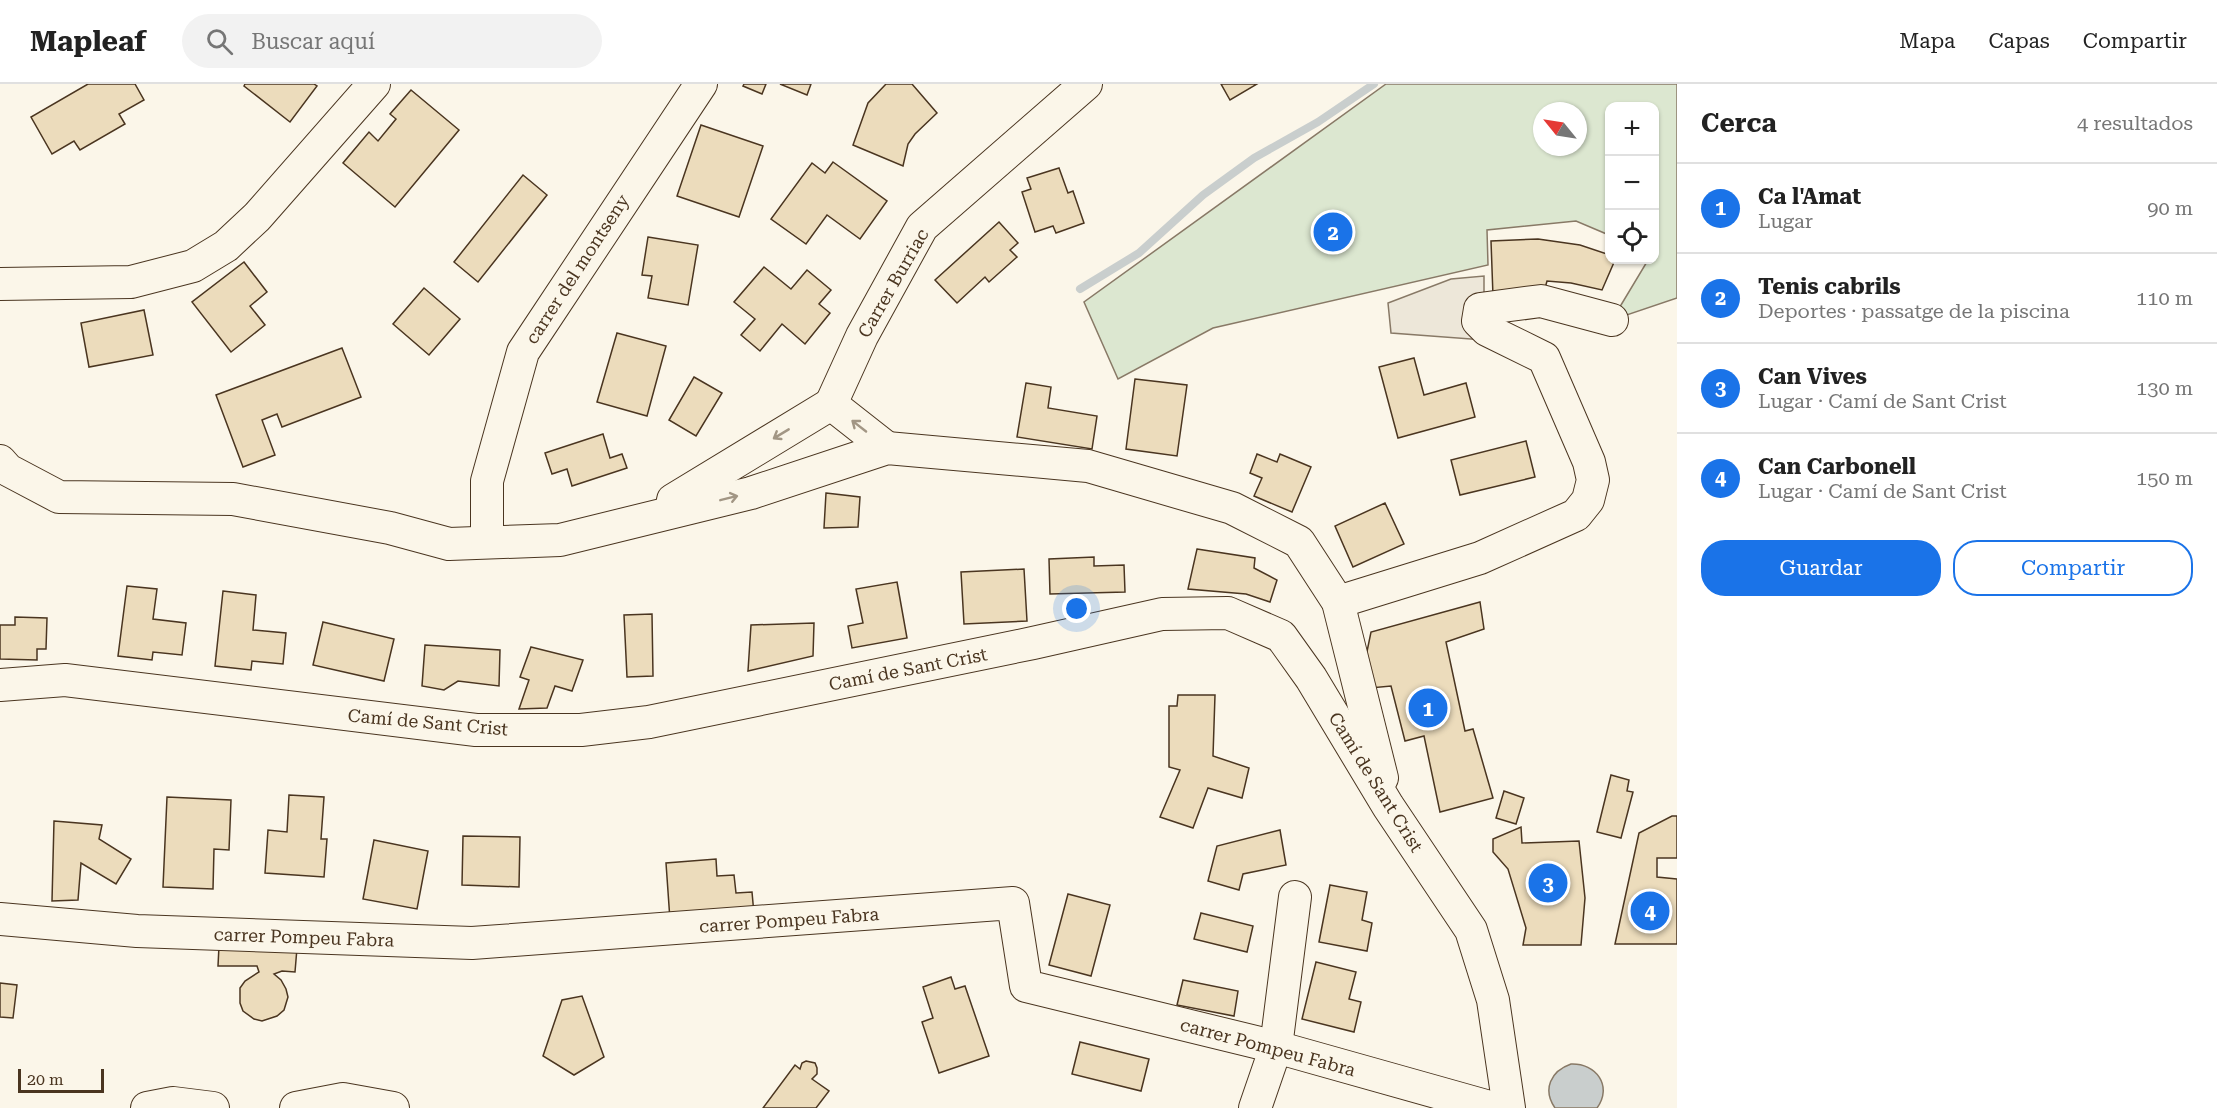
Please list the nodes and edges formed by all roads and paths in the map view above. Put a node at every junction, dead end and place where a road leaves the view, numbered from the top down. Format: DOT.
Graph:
graph roads {
  1 [pos="374,84"];
  2 [pos="701,84"];
  3 [pos="1086,84"];
  4 [pos="0,284"];
  5 [pos="1612,320"];
  6 [pos="831,404"];
  7 [pos="887,448"];
  8 [pos="749,454"];
  9 [pos="0,461"];
  10 [pos="769,487"];
  11 [pos="672,512"];
  12 [pos="487,542"];
  13 [pos="1338,602"];
  14 [pos="0,685"];
  15 [pos="1388,806"];
  16 [pos="1295,897"];
  17 [pos="0,919"];
  18 [pos="1276,1047"];
  19 [pos="147,1108"];
  20 [pos="213,1108"];
  21 [pos="296,1108"];
  22 [pos="393,1108"];
  23 [pos="1255,1108"];
  24 [pos="1493,1108"];
  25 [pos="1509,1108"];
  1 -- 4 [label="street"];
  2 -- 12 [label="street, carrer del montseny"];
  3 -- 6 [label="street, Carrer Burriac"];
  5 -- 13 [label="street"];
  7 -- 6 [label="street, one-way"];
  6 -- 8 [label="street, one-way"];
  7 -- 10 [label="street"];
  7 -- 13 [label="street"];
  8 -- 10 [label="street"];
  8 -- 11 [label="street"];
  9 -- 12 [label="street"];
  11 -- 10 [label="street, one-way"];
  11 -- 12 [label="street"];
  13 -- 15 [label="street"];
  14 -- 15 [label="street, Camí de Sant Crist"];
  15 -- 25 [label="street, Camí de Sant Crist"];
  16 -- 18 [label="street"];
  17 -- 18 [label="street, carrer Pompeu Fabra"];
  18 -- 23 [label="street"];
  18 -- 24 [label="street, carrer Pompeu Fabra"];
  19 -- 20 [label="street"];
  21 -- 22 [label="street"];
}
